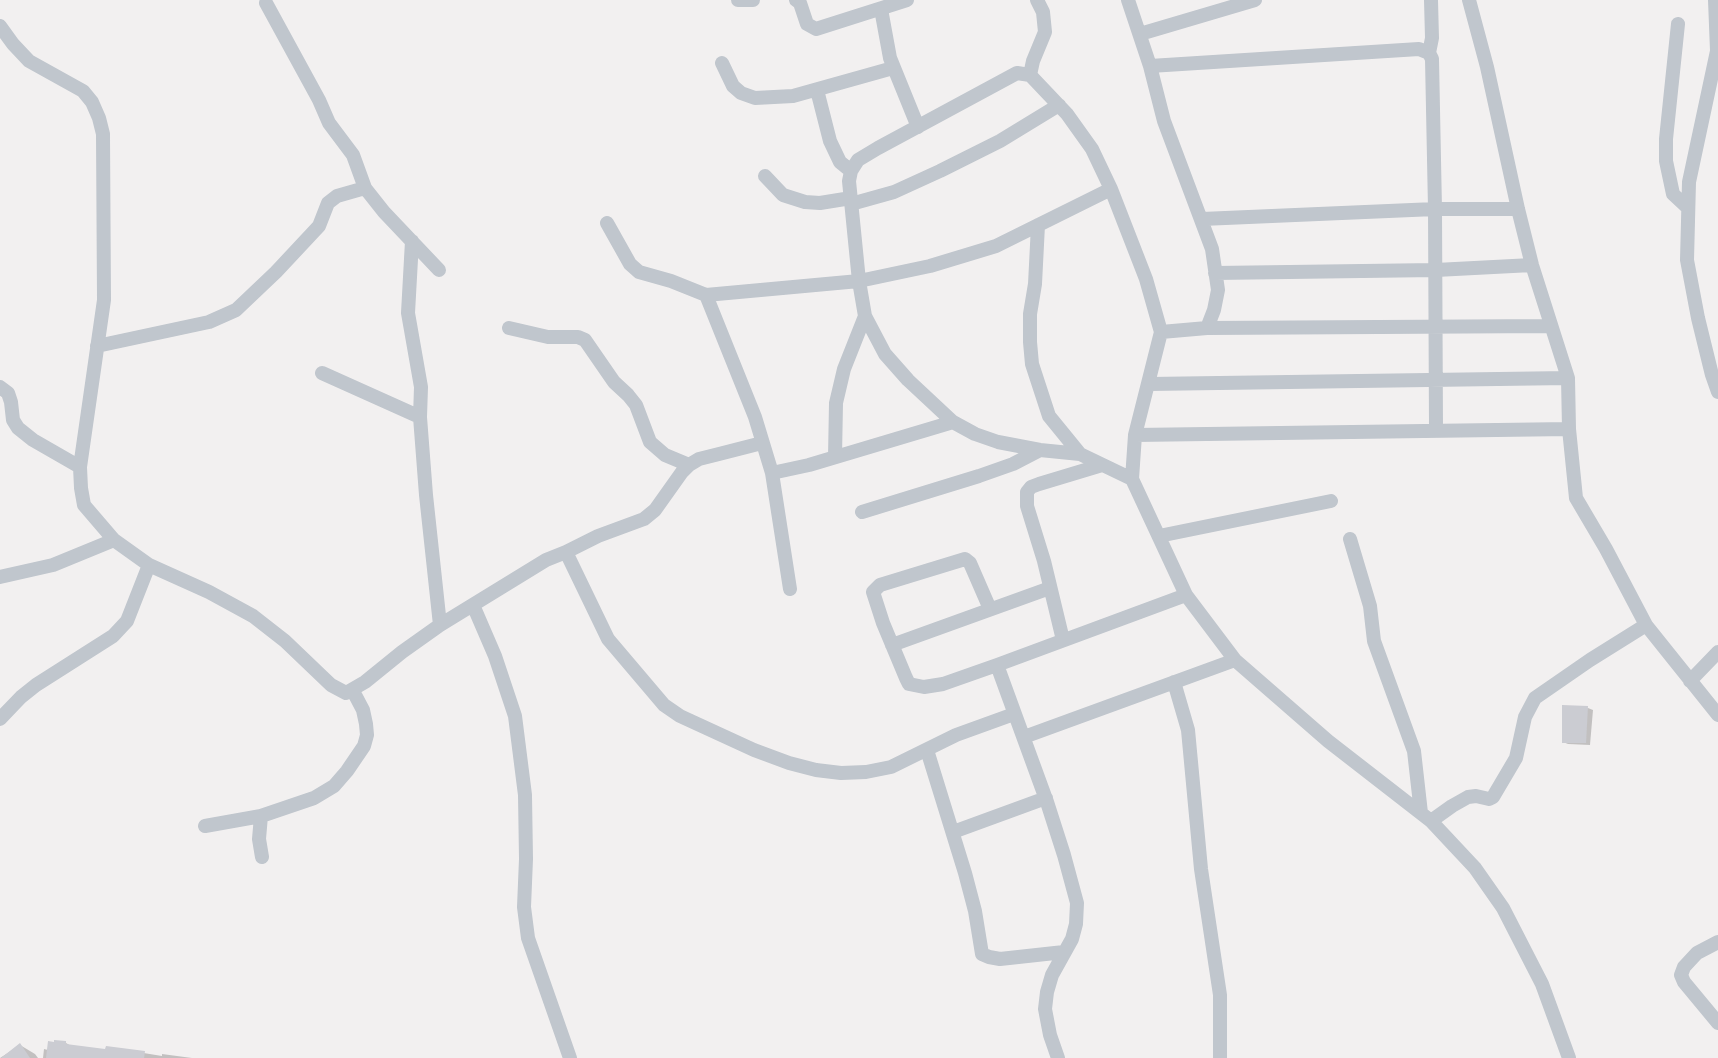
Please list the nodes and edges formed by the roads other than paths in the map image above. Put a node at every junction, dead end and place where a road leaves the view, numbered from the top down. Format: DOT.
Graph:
graph roads {
  1 [pos="738,0"];
  2 [pos="753,0"];
  3 [pos="796,0"];
  4 [pos="907,0"];
  5 [pos="1037,0"];
  6 [pos="1128,0"];
  7 [pos="1255,0"];
  8 [pos="1431,0"];
  9 [pos="1469,0"];
  10 [pos="1715,0"];
  11 [pos="266,3"];
  12 [pos="881,9"];
  13 [pos="1678,24"];
  14 [pos="0,26"];
  15 [pos="1140,34"];
  16 [pos="1430,53"];
  17 [pos="722,63"];
  18 [pos="1150,66"];
  19 [pos="893,68"];
  20 [pos="1030,75"];
  21 [pos="817,90"];
  22 [pos="1059,105"];
  23 [pos="918,127"];
  24 [pos="851,171"];
  25 [pos="765,176"];
  26 [pos="365,188"];
  27 [pos="1111,189"];
  28 [pos="851,201"];
  29 [pos="1688,208"];
  30 [pos="1435,209"];
  31 [pos="1518,209"];
  32 [pos="1202,219"];
  33 [pos="607,222"];
  34 [pos="1038,225"];
  35 [pos="412,242"];
  36 [pos="1532,266"];
  37 [pos="439,270"];
  38 [pos="1436,270"];
  39 [pos="1215,273"];
  40 [pos="859,281"];
  41 [pos="706,295"];
  42 [pos="865,316"];
  43 [pos="1550,326"];
  44 [pos="509,328"];
  45 [pos="1207,328"];
  46 [pos="1437,328"];
  47 [pos="1161,332"];
  48 [pos="98,346"];
  49 [pos="322,373"];
  50 [pos="1568,378"];
  51 [pos="1436,380"];
  52 [pos="1149,384"];
  53 [pos="0,387"];
  54 [pos="1718,392"];
  55 [pos="420,417"];
  56 [pos="953,422"];
  57 [pos="1569,429"];
  58 [pos="1436,430"];
  59 [pos="1135,435"];
  60 [pos="762,443"];
  61 [pos="1040,450"];
  62 [pos="1080,454"];
  63 [pos="835,457"];
  64 [pos="688,465"];
  65 [pos="1101,465"];
  66 [pos="80,467"];
  67 [pos="772,473"];
  68 [pos="1132,479"];
  69 [pos="1331,501"];
  70 [pos="862,512"];
  71 [pos="1159,536"];
  72 [pos="1350,539"];
  73 [pos="114,540"];
  74 [pos="566,552"];
  75 [pos="149,565"];
  76 [pos="0,577"];
  77 [pos="1050,588"];
  78 [pos="790,589"];
  79 [pos="1186,595"];
  80 [pos="473,605"];
  81 [pos="990,609"];
  82 [pos="440,625"];
  83 [pos="1646,625"];
  84 [pos="1063,640"];
  85 [pos="892,645"];
  86 [pos="1718,652"];
  87 [pos="1235,660"];
  88 [pos="997,665"];
  89 [pos="1690,681"];
  90 [pos="1174,682"];
  91 [pos="353,691"];
  92 [pos="1014,714"];
  93 [pos="1718,715"];
  94 [pos="0,719"];
  95 [pos="1024,737"];
  96 [pos="927,750"];
  97 [pos="1046,798"];
  98 [pos="261,816"];
  99 [pos="1426,817"];
  100 [pos="205,826"];
  101 [pos="953,832"];
  102 [pos="262,857"];
  103 [pos="1718,942"];
  104 [pos="1064,952"];
  105 [pos="1718,1023"];
  106 [pos="570,1058"];
  107 [pos="1058,1058"];
  108 [pos="1220,1058"];
  109 [pos="1569,1058"];
  1 -- 2 [label="street"];
  3 -- 12 [label="street"];
  4 -- 12 [label="street"];
  5 -- 20 [label="street"];
  6 -- 15 [label="street"];
  7 -- 15 [label="street"];
  8 -- 16 [label="street"];
  9 -- 31 [label="street"];
  10 -- 29 [label="street"];
  11 -- 26 [label="street"];
  12 -- 19 [label="street"];
  13 -- 29 [label="street"];
  14 -- 48 [label="street"];
  15 -- 18 [label="street"];
  16 -- 18 [label="street"];
  16 -- 30 [label="street"];
  17 -- 21 [label="street"];
  18 -- 32 [label="street"];
  19 -- 21 [label="street"];
  19 -- 23 [label="street"];
  20 -- 22 [label="street"];
  20 -- 23 [label="street"];
  21 -- 24 [label="street"];
  22 -- 27 [label="street"];
  22 -- 28 [label="street"];
  23 -- 24 [label="street"];
  24 -- 28 [label="street"];
  25 -- 28 [label="street"];
  26 -- 35 [label="street"];
  26 -- 48 [label="street"];
  27 -- 34 [label="street"];
  27 -- 47 [label="street"];
  28 -- 40 [label="street"];
  29 -- 54 [label="street"];
  30 -- 31 [label="street"];
  30 -- 32 [label="street"];
  30 -- 38 [label="street"];
  31 -- 36 [label="street"];
  32 -- 39 [label="street"];
  33 -- 41 [label="street"];
  34 -- 40 [label="street"];
  34 -- 62 [label="street"];
  35 -- 37 [label="street"];
  35 -- 55 [label="street"];
  36 -- 38 [label="street"];
  36 -- 43 [label="street"];
  38 -- 39 [label="street"];
  38 -- 46 [label="street"];
  39 -- 45 [label="street"];
  40 -- 41 [label="street"];
  40 -- 42 [label="street"];
  41 -- 60 [label="street"];
  42 -- 56 [label="street"];
  42 -- 63 [label="street"];
  43 -- 46 [label="street"];
  43 -- 50 [label="street"];
  44 -- 64 [label="street"];
  45 -- 46 [label="street"];
  45 -- 47 [label="street"];
  46 -- 51 [label="street"];
  47 -- 52 [label="street"];
  48 -- 66 [label="street"];
  49 -- 55 [label="street"];
  50 -- 51 [label="street"];
  50 -- 57 [label="street"];
  51 -- 52 [label="street"];
  51 -- 58 [label="street"];
  52 -- 59 [label="street"];
  53 -- 66 [label="street"];
  55 -- 82 [label="street"];
  56 -- 61 [label="street"];
  56 -- 63 [label="street"];
  57 -- 58 [label="street"];
  57 -- 83 [label="street"];
  58 -- 59 [label="street"];
  59 -- 68 [label="street"];
  60 -- 64 [label="street"];
  60 -- 67 [label="street"];
  61 -- 62 [label="street"];
  61 -- 70 [label="street"];
  62 -- 65 [label="street"];
  63 -- 67 [label="street"];
  64 -- 74 [label="street"];
  65 -- 68 [label="street"];
  65 -- 77 [label="street"];
  66 -- 73 [label="street"];
  67 -- 78 [label="street"];
  68 -- 71 [label="street"];
  69 -- 71 [label="street"];
  71 -- 79 [label="street"];
  72 -- 99 [label="street"];
  73 -- 75 [label="street"];
  73 -- 76 [label="street"];
  74 -- 80 [label="street"];
  74 -- 96 [label="street"];
  75 -- 91 [label="street"];
  75 -- 94 [label="street"];
  77 -- 81 [label="street"];
  77 -- 84 [label="street"];
  79 -- 84 [label="street"];
  79 -- 87 [label="street"];
  80 -- 82 [label="street"];
  80 -- 106 [label="street"];
  81 -- 85 [label="street"];
  81 -- 85 [label="street"];
  82 -- 91 [label="street"];
  83 -- 89 [label="street"];
  83 -- 99 [label="street"];
  84 -- 88 [label="street"];
  85 -- 88 [label="street"];
  86 -- 89 [label="street"];
  87 -- 90 [label="street"];
  87 -- 99 [label="street"];
  88 -- 92 [label="street"];
  89 -- 93 [label="street"];
  90 -- 95 [label="street"];
  90 -- 108 [label="street"];
  91 -- 98 [label="street"];
  92 -- 95 [label="street"];
  92 -- 96 [label="street"];
  95 -- 97 [label="street"];
  96 -- 101 [label="street"];
  97 -- 101 [label="street"];
  97 -- 104 [label="street"];
  98 -- 100 [label="street"];
  98 -- 102 [label="street"];
  99 -- 109 [label="street"];
  101 -- 104 [label="street"];
  103 -- 105 [label="street"];
  104 -- 107 [label="street"];
}
